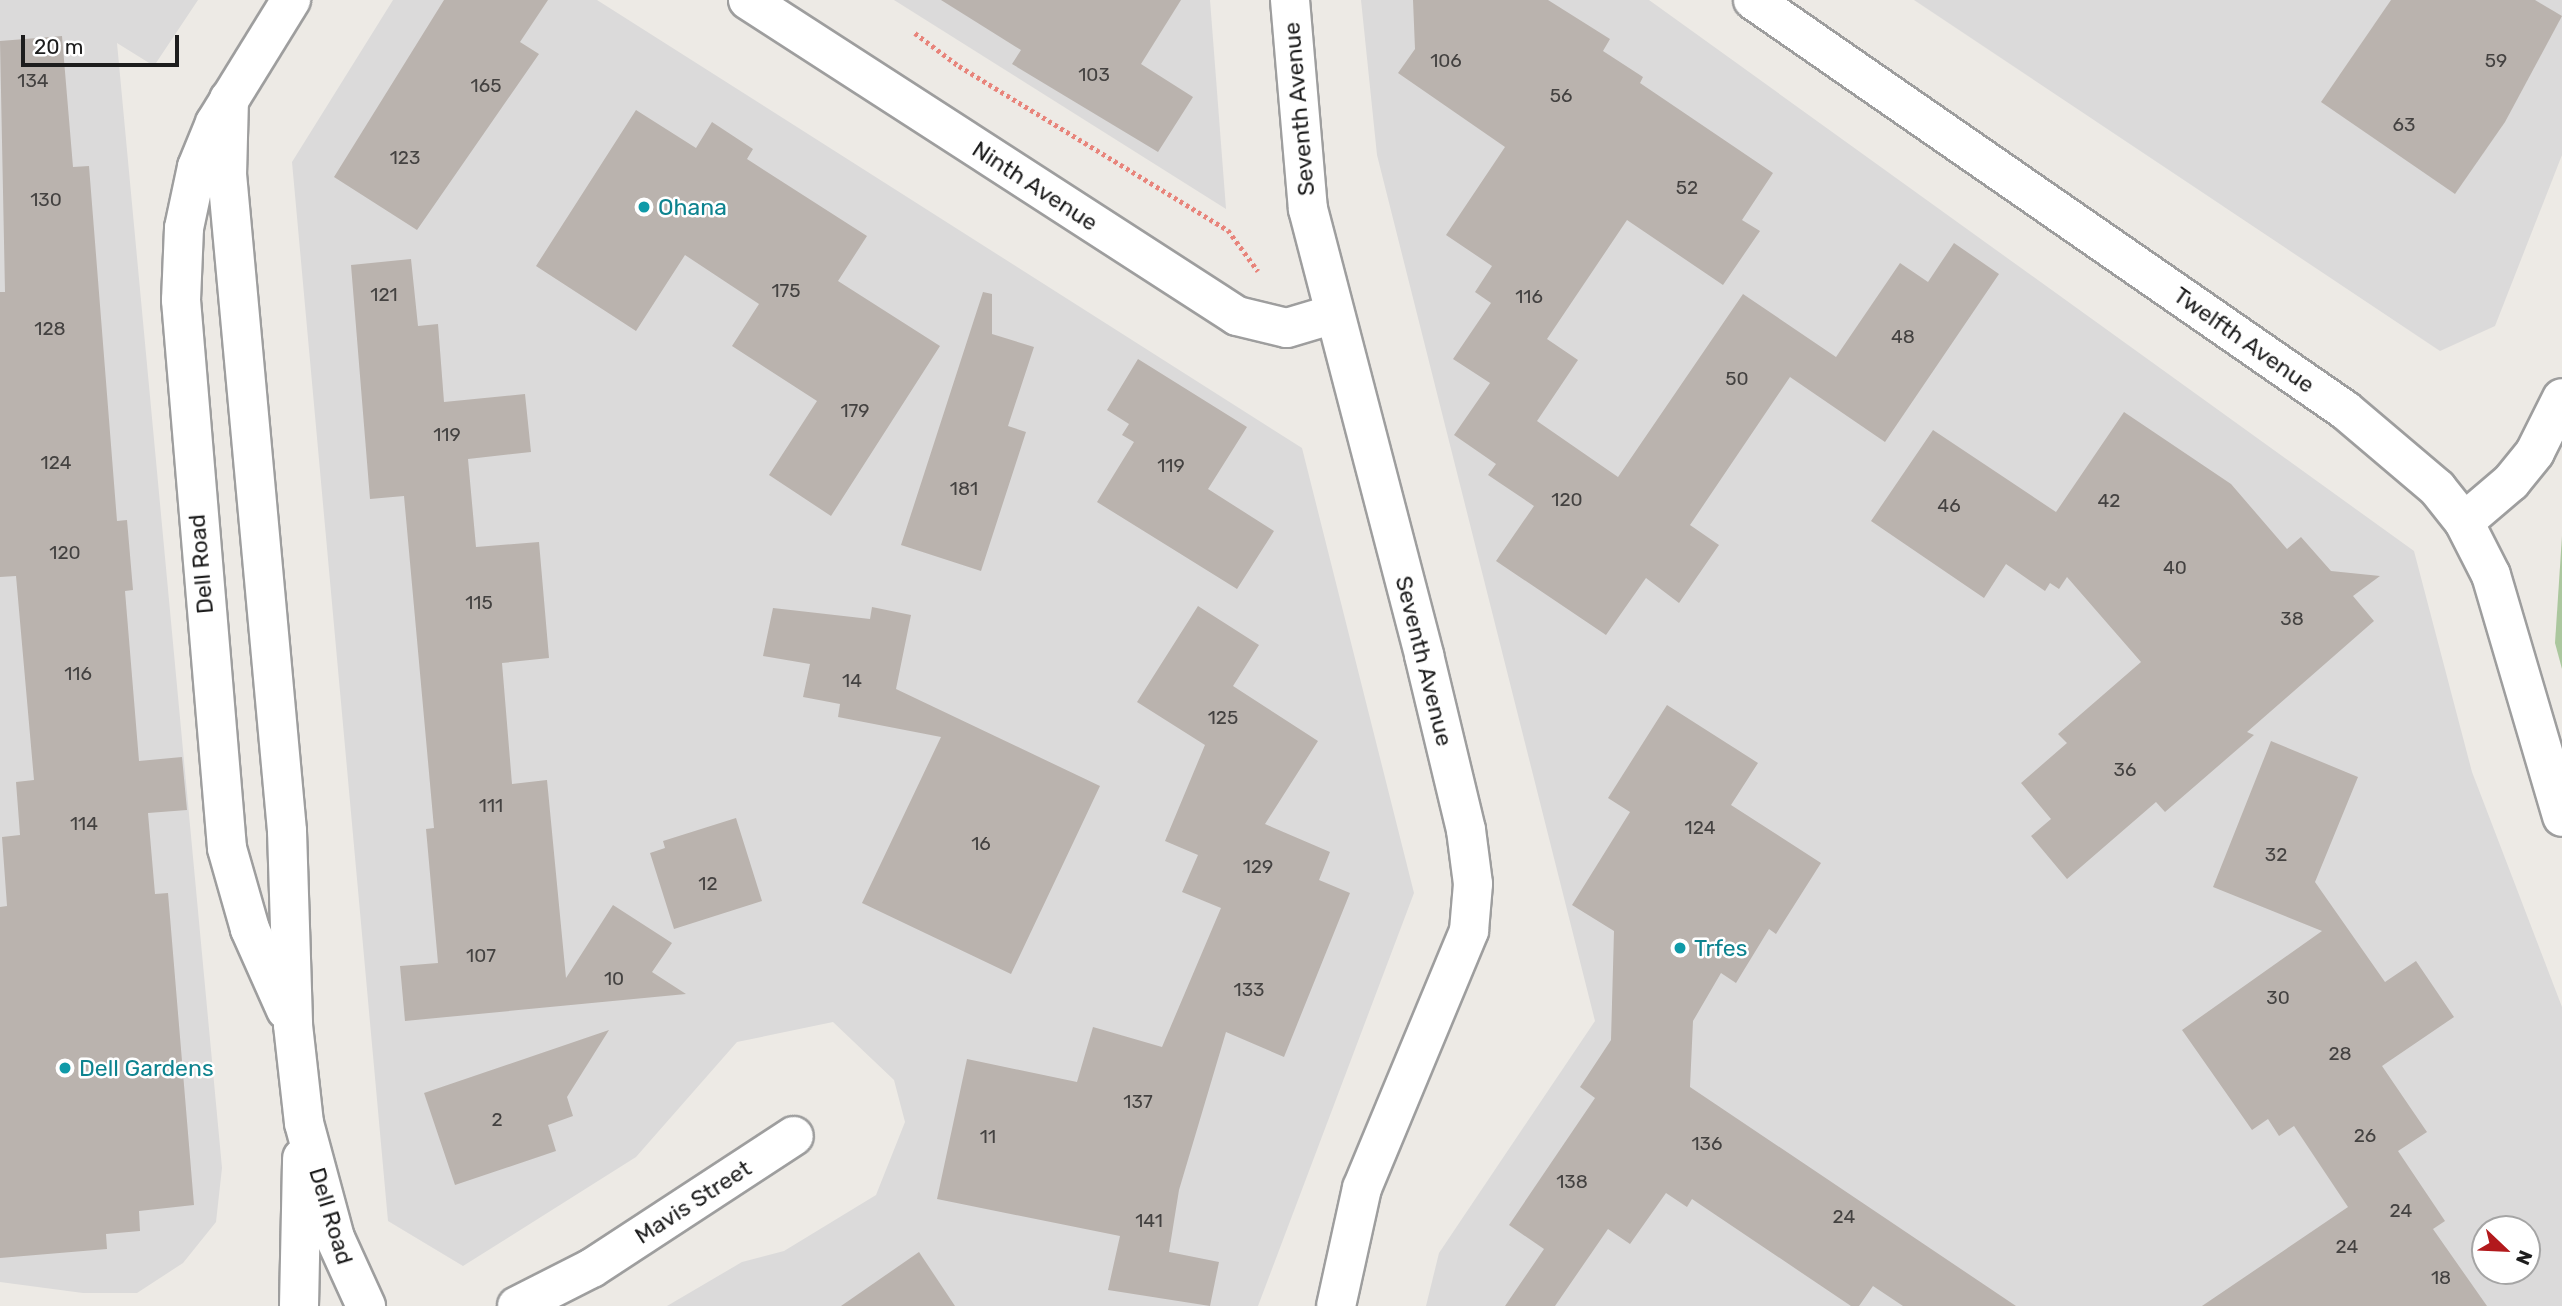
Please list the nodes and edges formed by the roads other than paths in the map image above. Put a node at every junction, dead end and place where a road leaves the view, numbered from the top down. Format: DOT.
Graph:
graph roads {
  1 [pos="291,0"];
  2 [pos="748,0"];
  3 [pos="1290,0"];
  4 [pos="1753,0"];
  5 [pos="229,99"];
  6 [pos="1334,314"];
  7 [pos="2562,398"];
  8 [pos="2464,522"];
  9 [pos="2562,817"];
  10 [pos="293,1024"];
  11 [pos="304,1123"];
  12 [pos="794,1136"];
  13 [pos="592,1268"];
  14 [pos="299,1306"];
  15 [pos="366,1306"];
  16 [pos="517,1306"];
  17 [pos="561,1306"];
  18 [pos="1336,1306"];
  1 -- 5 [label="street, Dell Road"];
  2 -- 6 [label="street, Ninth Avenue"];
  3 -- 6 [label="street, Seventh Avenue"];
  4 -- 8 [label="street, Twelfth Avenue"];
  5 -- 10 [label="street, Dell Road"];
  5 -- 10 [label="street, Dell Road"];
  6 -- 18 [label="street, Seventh Avenue"];
  7 -- 8 [label="street"];
  8 -- 9 [label="street, Twelfth Avenue"];
  10 -- 11 [label="street, Dell Road"];
  11 -- 14 [label="street, Dell Road"];
  11 -- 15 [label="street, Dell Road"];
  12 -- 13 [label="street, Mavis Street"];
  13 -- 16 [label="street, Mavis Street"];
  13 -- 17 [label="street, Mavis Street"];
}
